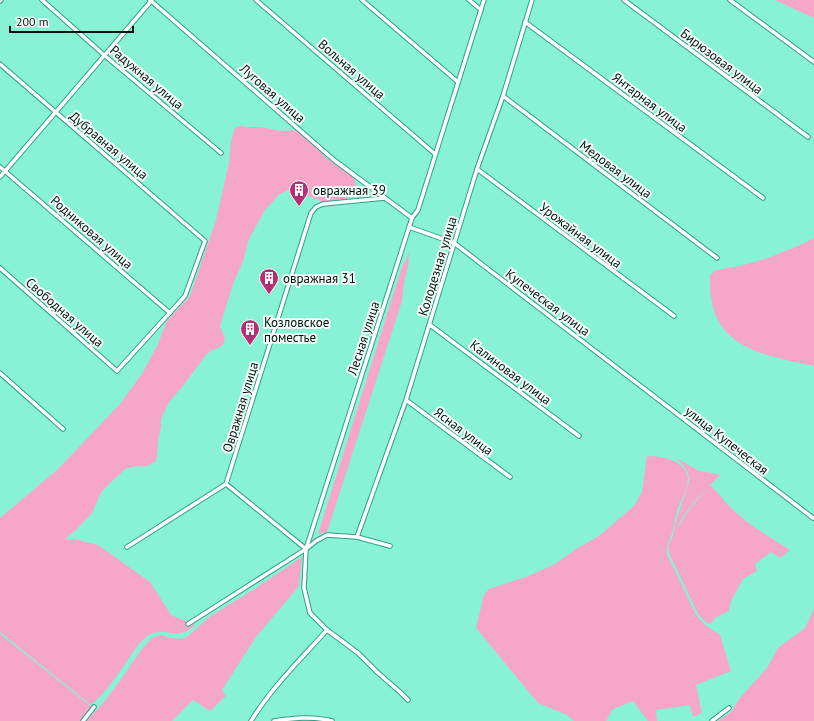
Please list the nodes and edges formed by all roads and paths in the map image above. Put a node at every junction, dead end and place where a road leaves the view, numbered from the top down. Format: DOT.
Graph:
graph roads {
  1 [pos="42,0"];
  2 [pos="151,0"];
  3 [pos="256,0"];
  4 [pos="362,0"];
  5 [pos="469,0"];
  6 [pos="484,0"];
  7 [pos="532,0"];
  8 [pos="624,0"];
  9 [pos="730,0"];
  10 [pos="481,10"];
  11 [pos="525,22"];
  12 [pos="104,54"];
  13 [pos="814,62"];
  14 [pos="0,64"];
  15 [pos="458,82"];
  16 [pos="503,96"];
  17 [pos="55,112"];
  18 [pos="808,137"];
  19 [pos="221,153"];
  20 [pos="435,154"];
  21 [pos="0,167"];
  22 [pos="477,169"];
  23 [pos="5,171"];
  24 [pos="0,177"];
  25 [pos="384,198"];
  26 [pos="763,198"];
  27 [pos="412,218"];
  28 [pos="409,227"];
  29 [pos="454,243"];
  30 [pos="717,258"];
  31 [pos="0,268"];
  32 [pos="170,313"];
  33 [pos="674,316"];
  34 [pos="430,324"];
  35 [pos="0,373"];
  36 [pos="630,377"];
  37 [pos="406,400"];
  38 [pos="64,429"];
  39 [pos="579,436"];
  40 [pos="510,477"];
  41 [pos="226,484"];
  42 [pos="813,518"];
  43 [pos="357,537"];
  44 [pos="390,546"];
  45 [pos="127,547"];
  46 [pos="306,549"];
  47 [pos="188,624"];
  48 [pos="327,630"];
  49 [pos="408,700"];
  50 [pos="94,707"];
  51 [pos="729,708"];
  52 [pos="83,721"];
  53 [pos="251,721"];
  54 [pos="274,721"];
  55 [pos="332,721"];
  56 [pos="712,721"];
  1 -- 12 [label="street, Радужная улица"];
  2 -- 12 [label="street"];
  2 -- 25 [label="street, Луговая улица"];
  3 -- 20 [label="street, Вольная улица"];
  4 -- 15 [label="street"];
  5 -- 10 [label="street"];
  6 -- 10 [label="street, Лесная улица"];
  7 -- 11 [label="street, Колодезная улица"];
  8 -- 18 [label="street, Бирюзовая улица"];
  9 -- 13 [label="street"];
  10 -- 15 [label="street, Лесная улица"];
  11 -- 16 [label="street, Колодезная улица"];
  11 -- 26 [label="street, Янтарная улица"];
  12 -- 17 [label="street"];
  12 -- 19 [label="street, Радужная улица"];
  14 -- 17 [label="street, Дубравная улица"];
  15 -- 20 [label="street, Лесная улица"];
  16 -- 22 [label="street, Колодезная улица"];
  16 -- 30 [label="street, Медовая улица"];
  17 -- 23 [label="street"];
  17 -- 32 [label="street, Дубравная улица"];
  20 -- 27 [label="street, Лесная улица"];
  21 -- 23 [label="street, Родниковая улица"];
  22 -- 29 [label="street, Колодезная улица"];
  22 -- 33 [label="street, Урожайная улица"];
  23 -- 24 [label="street"];
  23 -- 32 [label="street, Родниковая улица"];
  25 -- 27 [label="street"];
  25 -- 41 [label="street, Овражная улица"];
  27 -- 28 [label="street, Лесная улица"];
  28 -- 29 [label="street, Купеческая улица"];
  28 -- 46 [label="street, Лесная улица"];
  29 -- 34 [label="street, Колодезная улица"];
  29 -- 36 [label="street, Купеческая улица"];
  31 -- 32 [label="street, Свободная улица"];
  34 -- 37 [label="street, Колодезная улица"];
  34 -- 39 [label="street, Калиновая улица"];
  35 -- 38 [label="street"];
  36 -- 42 [label="street, улица Купеческая"];
  37 -- 40 [label="street, Ясная улица"];
  37 -- 43 [label="street, Колодезная улица"];
  41 -- 45 [label="street"];
  41 -- 46 [label="street"];
  43 -- 44 [label="street"];
  43 -- 46 [label="street"];
  46 -- 47 [label="street"];
  46 -- 48 [label="street, Лесная улица"];
  48 -- 49 [label="street, Лесная улица"];
  48 -- 53 [label="street"];
  50 -- 52 [label="street"];
  51 -- 56 [label="street"];
  54 -- 55 [label="street"];
}
